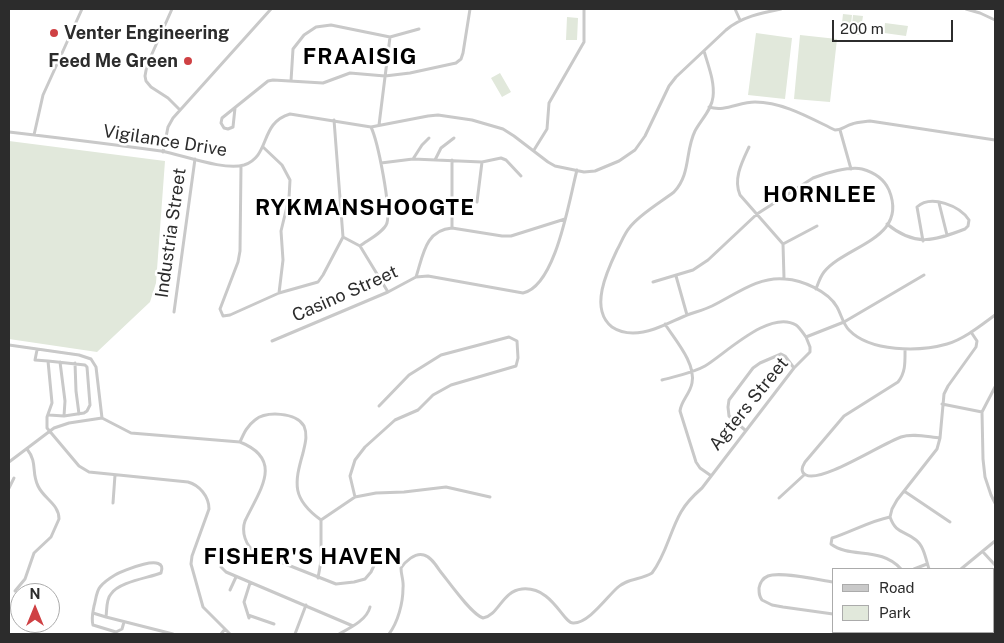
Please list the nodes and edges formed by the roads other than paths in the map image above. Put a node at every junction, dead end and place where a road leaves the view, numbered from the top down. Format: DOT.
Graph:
graph roads {
  1 [pos="82,9"];
  2 [pos="172,9"];
  3 [pos="271,9"];
  4 [pos="470,9"];
  5 [pos="584,9"];
  6 [pos="735,9"];
  7 [pos="780,9"];
  8 [pos="966,9"];
  9 [pos="773,10"];
  10 [pos="764,11"];
  11 [pos="740,20"];
  12 [pos="995,20"];
  13 [pos="419,29"];
  14 [pos="390,37"];
  15 [pos="704,51"];
  16 [pos="385,76"];
  17 [pos="291,81"];
  18 [pos="709,107"];
  19 [pos="235,108"];
  20 [pos="180,110"];
  21 [pos="334,120"];
  22 [pos="379,125"];
  23 [pos="371,126"];
  24 [pos="840,130"];
  25 [pos="9,132"];
  26 [pos="34,135"];
  27 [pos="430,138"];
  28 [pos="454,138"];
  29 [pos="995,140"];
  30 [pos="263,146"];
  31 [pos="749,147"];
  32 [pos="534,150"];
  33 [pos="163,152"];
  34 [pos="195,158"];
  35 [pos="412,160"];
  36 [pos="435,160"];
  37 [pos="452,160"];
  38 [pos="482,162"];
  39 [pos="381,163"];
  40 [pos="241,166"];
  41 [pos="851,169"];
  42 [pos="577,170"];
  43 [pos="520,176"];
  44 [pos="477,202"];
  45 [pos="938,202"];
  46 [pos="757,214"];
  47 [pos="565,220"];
  48 [pos="887,224"];
  49 [pos="817,226"];
  50 [pos="452,228"];
  51 [pos="947,235"];
  52 [pos="343,237"];
  53 [pos="923,241"];
  54 [pos="782,244"];
  55 [pos="360,246"];
  56 [pos="924,275"];
  57 [pos="676,276"];
  58 [pos="416,277"];
  59 [pos="784,278"];
  60 [pos="653,282"];
  61 [pos="816,289"];
  62 [pos="388,292"];
  63 [pos="279,293"];
  64 [pos="174,312"];
  65 [pos="687,315"];
  66 [pos="995,316"];
  67 [pos="844,322"];
  68 [pos="665,324"];
  69 [pos="971,332"];
  70 [pos="806,337"];
  71 [pos="272,341"];
  72 [pos="9,345"];
  73 [pos="905,349"];
  74 [pos="37,350"];
  75 [pos="48,361"];
  76 [pos="60,362"];
  77 [pos="75,363"];
  78 [pos="794,368"];
  79 [pos="692,371"];
  80 [pos="662,380"];
  81 [pos="995,387"];
  82 [pos="994,393"];
  83 [pos="942,404"];
  84 [pos="379,406"];
  85 [pos="982,412"];
  86 [pos="49,414"];
  87 [pos="78,414"];
  88 [pos="64,416"];
  89 [pos="102,418"];
  90 [pos="745,430"];
  91 [pos="48,431"];
  92 [pos="940,438"];
  93 [pos="240,442"];
  94 [pos="27,449"];
  95 [pos="9,462"];
  96 [pos="804,474"];
  97 [pos="115,475"];
  98 [pos="710,475"];
  99 [pos="14,478"];
  100 [pos="9,488"];
  101 [pos="904,491"];
  102 [pos="355,497"];
  103 [pos="490,497"];
  104 [pos="779,498"];
  105 [pos="114,503"];
  106 [pos="995,503"];
  107 [pos="890,516"];
  108 [pos="320,520"];
  109 [pos="950,522"];
  110 [pos="995,541"];
  111 [pos="222,551"];
  112 [pos="983,552"];
  113 [pos="377,560"];
  114 [pos="927,564"];
  115 [pos="995,565"];
  116 [pos="900,568"];
  117 [pos="917,568"];
  118 [pos="929,568"];
  119 [pos="962,568"];
  120 [pos="236,577"];
  121 [pos="318,578"];
  122 [pos="832,582"];
  123 [pos="22,583"];
  124 [pos="250,583"];
  125 [pos="230,590"];
  126 [pos="306,605"];
  127 [pos="370,607"];
  128 [pos="93,614"];
  129 [pos="832,614"];
  130 [pos="106,617"];
  131 [pos="124,622"];
  132 [pos="274,624"];
  133 [pos="353,626"];
  134 [pos="225,629"];
  135 [pos="173,634"];
  136 [pos="221,634"];
  137 [pos="230,634"];
  138 [pos="295,634"];
  139 [pos="339,634"];
  140 [pos="389,634"];
  1 -- 26 [label="street"];
  2 -- 20 [label="street"];
  3 -- 20 [label="street"];
  4 -- 16 [label="street"];
  5 -- 32 [label="street"];
  6 -- 11 [label="street"];
  7 -- 9 [label="street, Vigilance Drive"];
  8 -- 12 [label="street"];
  9 -- 10 [label="street, Vigilance Drive"];
  10 -- 11 [label="street, Vigilance Drive"];
  11 -- 15 [label="street, Vigilance Drive"];
  13 -- 14 [label="street"];
  14 -- 16 [label="street"];
  14 -- 17 [label="street"];
  15 -- 18 [label="street"];
  15 -- 42 [label="street, Vigilance Drive"];
  16 -- 17 [label="street"];
  16 -- 22 [label="street"];
  17 -- 19 [label="street"];
  18 -- 24 [label="street"];
  18 -- 68 [label="street"];
  19 -- 19 [label="street"];
  20 -- 33 [label="street"];
  21 -- 23 [label="street, Vigilance Drive"];
  21 -- 30 [label="street, Vigilance Drive"];
  21 -- 52 [label="street"];
  22 -- 23 [label="street, Vigilance Drive"];
  22 -- 32 [label="street, Vigilance Drive"];
  23 -- 39 [label="street"];
  24 -- 29 [label="street"];
  24 -- 41 [label="street"];
  25 -- 26 [label="street, Vigilance Drive"];
  26 -- 33 [label="street, Vigilance Drive"];
  27 -- 35 [label="street"];
  28 -- 36 [label="street"];
  30 -- 40 [label="street, Vigilance Drive"];
  30 -- 63 [label="street"];
  31 -- 46 [label="street"];
  32 -- 42 [label="street, Vigilance Drive"];
  33 -- 34 [label="street, Vigilance Drive"];
  34 -- 40 [label="street, Vigilance Drive"];
  34 -- 64 [label="street, Industria Street"];
  35 -- 36 [label="street"];
  35 -- 39 [label="street"];
  36 -- 37 [label="street"];
  37 -- 38 [label="street"];
  37 -- 50 [label="street"];
  38 -- 43 [label="street"];
  38 -- 44 [label="street"];
  39 -- 55 [label="street"];
  40 -- 63 [label="street"];
  41 -- 46 [label="street"];
  41 -- 48 [label="street"];
  42 -- 47 [label="street"];
  45 -- 51 [label="street"];
  45 -- 51 [label="street"];
  45 -- 53 [label="street"];
  46 -- 54 [label="street"];
  46 -- 57 [label="street"];
  47 -- 50 [label="street"];
  47 -- 58 [label="street"];
  48 -- 53 [label="street"];
  48 -- 61 [label="street"];
  49 -- 54 [label="street"];
  50 -- 58 [label="street, Casino Street"];
  51 -- 53 [label="street"];
  52 -- 55 [label="street"];
  52 -- 63 [label="street"];
  54 -- 59 [label="street"];
  55 -- 62 [label="street"];
  56 -- 67 [label="street"];
  57 -- 60 [label="street"];
  57 -- 65 [label="street"];
  58 -- 62 [label="street, Casino Street"];
  59 -- 61 [label="street"];
  59 -- 65 [label="street"];
  61 -- 67 [label="street"];
  62 -- 71 [label="street, Casino Street"];
  65 -- 68 [label="street"];
  66 -- 69 [label="street"];
  67 -- 70 [label="street"];
  67 -- 73 [label="street"];
  68 -- 79 [label="street"];
  69 -- 73 [label="street"];
  69 -- 83 [label="street"];
  70 -- 78 [label="street, Agters Street"];
  70 -- 79 [label="street"];
  72 -- 74 [label="street"];
  73 -- 96 [label="street"];
  74 -- 75 [label="street"];
  74 -- 89 [label="street"];
  75 -- 76 [label="street"];
  75 -- 86 [label="street"];
  76 -- 77 [label="street"];
  76 -- 88 [label="street"];
  77 -- 87 [label="street"];
  77 -- 87 [label="street"];
  78 -- 90 [label="street, Agters Street"];
  78 -- 90 [label="street"];
  79 -- 80 [label="street"];
  79 -- 98 [label="street"];
  81 -- 82 [label="street"];
  82 -- 85 [label="street"];
  83 -- 85 [label="street"];
  83 -- 92 [label="street"];
  84 -- 102 [label="street"];
  85 -- 106 [label="street"];
  86 -- 88 [label="street"];
  86 -- 91 [label="street"];
  87 -- 88 [label="street"];
  89 -- 91 [label="street"];
  89 -- 93 [label="street"];
  90 -- 98 [label="street, Agters Street"];
  91 -- 94 [label="street"];
  91 -- 97 [label="street"];
  92 -- 96 [label="street"];
  92 -- 101 [label="street"];
  93 -- 108 [label="street"];
  93 -- 121 [label="street"];
  94 -- 95 [label="street"];
  94 -- 123 [label="street"];
  96 -- 104 [label="street"];
  97 -- 105 [label="street"];
  97 -- 134 [label="street"];
  98 -- 140 [label="street, Agters Street"];
  99 -- 100 [label="street"];
  101 -- 107 [label="street"];
  101 -- 109 [label="street"];
  102 -- 103 [label="street"];
  102 -- 108 [label="street"];
  107 -- 114 [label="street"];
  107 -- 116 [label="street"];
  108 -- 121 [label="street"];
  110 -- 112 [label="street"];
  111 -- 120 [label="street"];
  112 -- 115 [label="street"];
  112 -- 119 [label="street"];
  113 -- 121 [label="street"];
  114 -- 117 [label="street"];
  114 -- 118 [label="street"];
  120 -- 124 [label="street"];
  120 -- 125 [label="street"];
  122 -- 129 [label="street"];
  124 -- 126 [label="street"];
  124 -- 132 [label="street"];
  126 -- 133 [label="street"];
  126 -- 138 [label="street"];
  127 -- 133 [label="street"];
  128 -- 130 [label="street"];
  128 -- 130 [label="street"];
  128 -- 131 [label="street"];
  130 -- 131 [label="street"];
  131 -- 135 [label="street"];
  133 -- 139 [label="street"];
  134 -- 136 [label="street"];
  134 -- 137 [label="street"];
}
